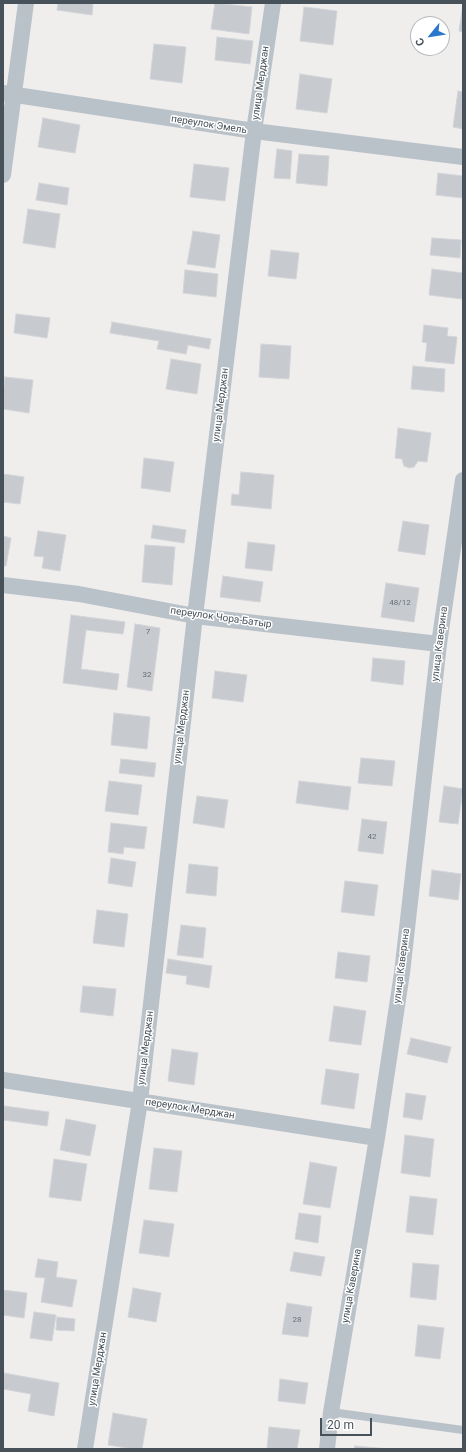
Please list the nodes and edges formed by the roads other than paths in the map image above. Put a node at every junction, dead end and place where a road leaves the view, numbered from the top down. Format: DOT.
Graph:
graph roads {
  1 [pos="26,3"];
  2 [pos="273,3"];
  3 [pos="8,94"];
  4 [pos="254,131"];
  5 [pos="463,156"];
  6 [pos="3,175"];
  7 [pos="463,480"];
  8 [pos="3,585"];
  9 [pos="195,616"];
  10 [pos="439,644"];
  11 [pos="3,1080"];
  12 [pos="140,1101"];
  13 [pos="377,1138"];
  14 [pos="331,1412"];
  15 [pos="463,1430"];
  16 [pos="85,1449"];
  17 [pos="327,1449"];
  1 -- 3 [label="street"];
  2 -- 4 [label="street, улица Мерджан"];
  3 -- 4 [label="street, переулок Эмель"];
  3 -- 6 [label="street"];
  4 -- 5 [label="street, переулок Эмель"];
  4 -- 9 [label="street, улица Мерджан"];
  7 -- 10 [label="street, улица Каверина"];
  8 -- 9 [label="street, переулок Чора-Батыр"];
  9 -- 10 [label="street, переулок Чора-Батыр"];
  9 -- 12 [label="street, улица Мерджан"];
  10 -- 13 [label="street, улица Каверина"];
  11 -- 12 [label="street, переулок Мерджан"];
  12 -- 13 [label="street, переулок Мерджан"];
  12 -- 16 [label="street, улица Мерджан"];
  13 -- 14 [label="street, улица Каверина"];
  14 -- 15 [label="lane"];
  14 -- 17 [label="street, улица Каверина"];
}
